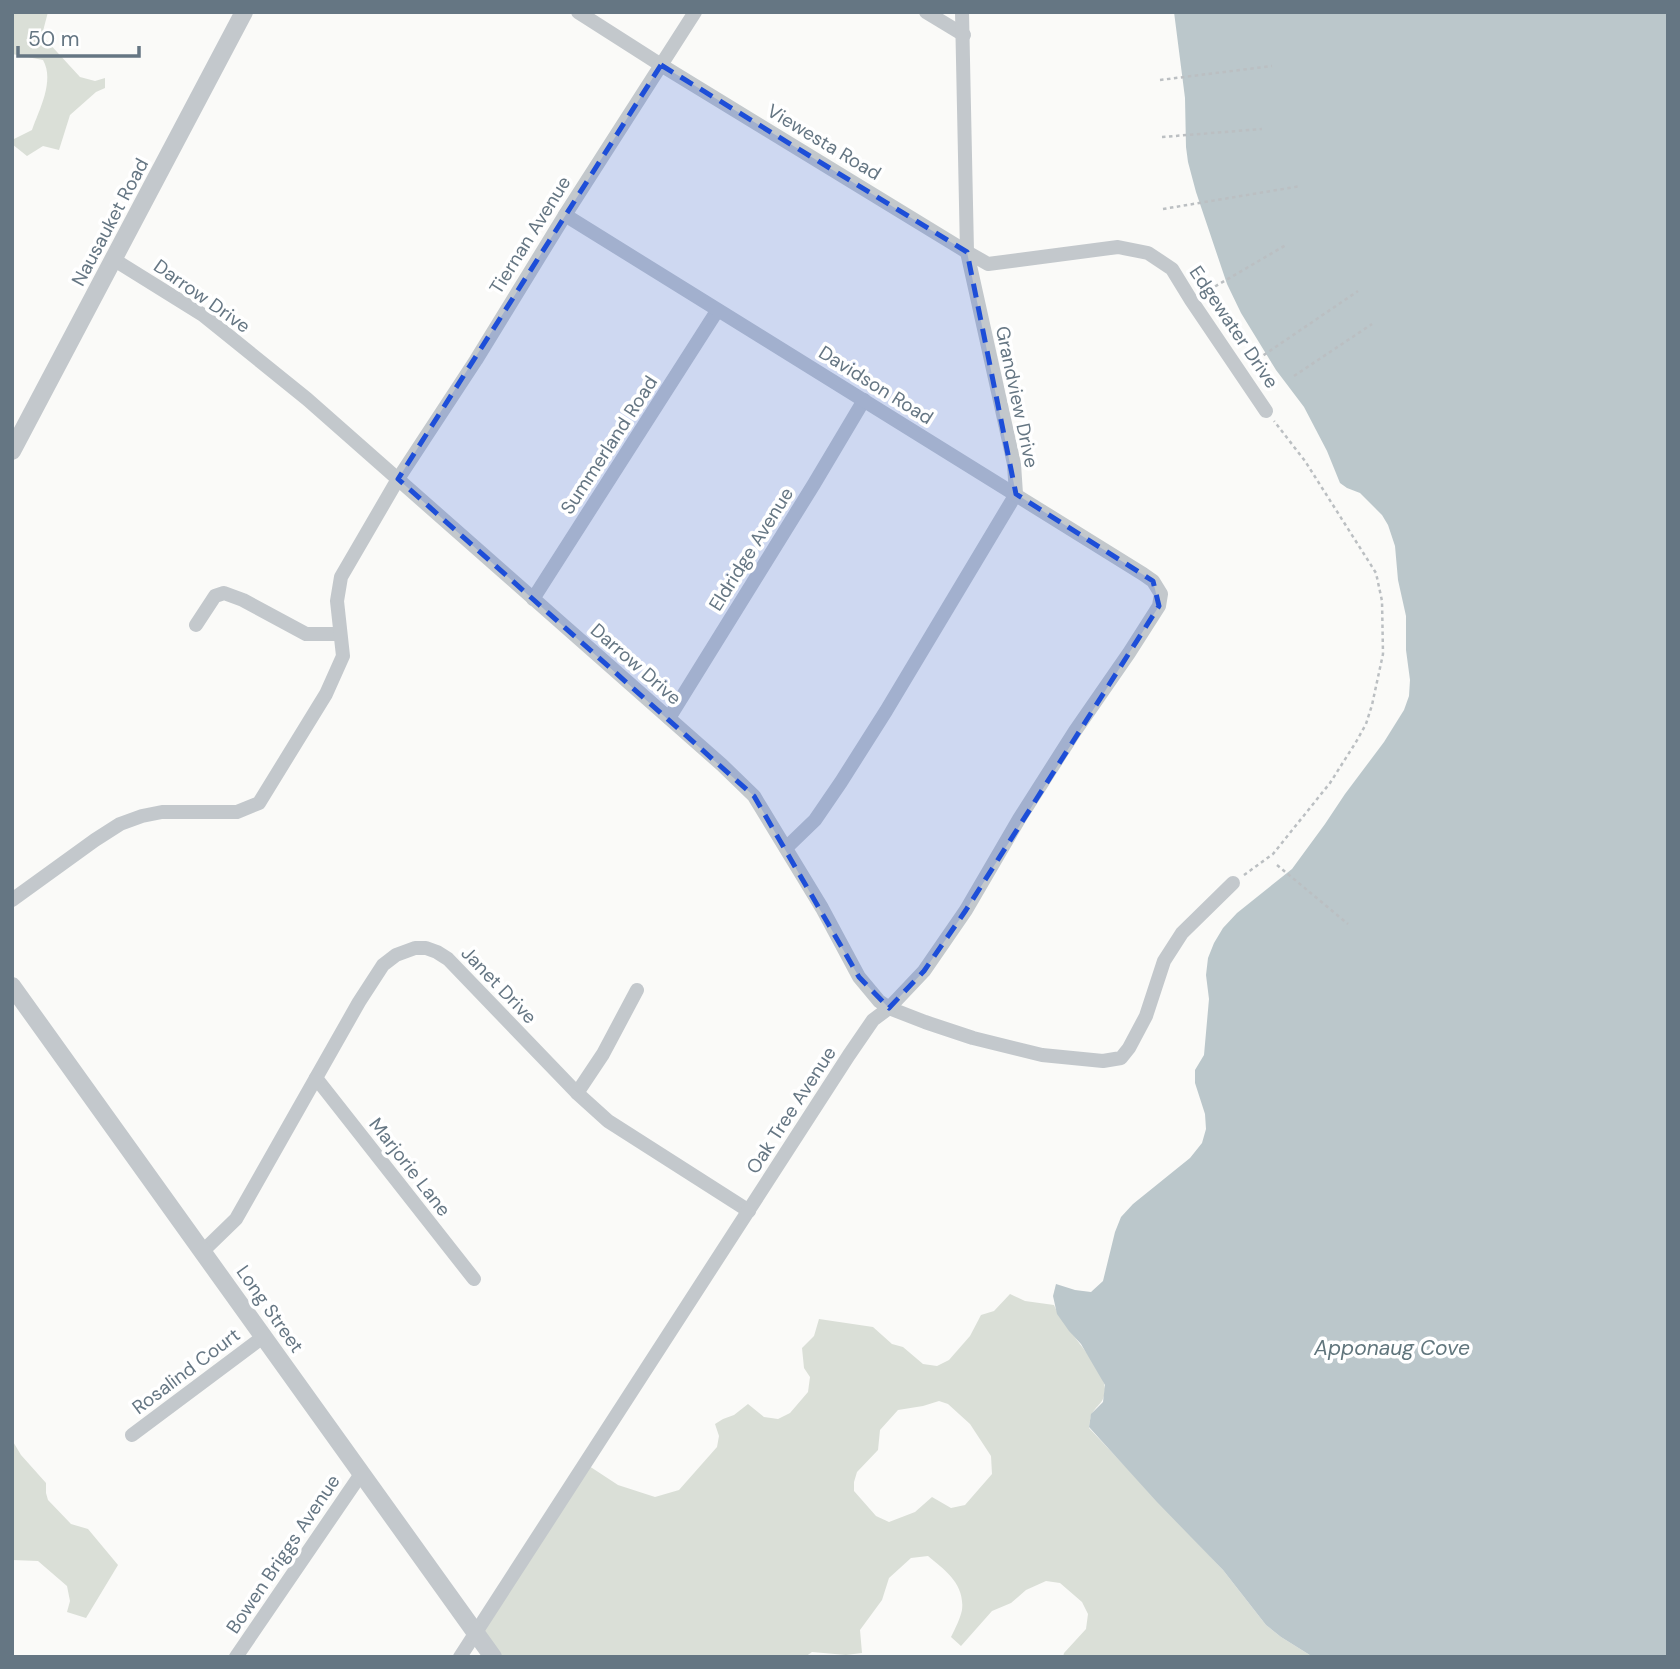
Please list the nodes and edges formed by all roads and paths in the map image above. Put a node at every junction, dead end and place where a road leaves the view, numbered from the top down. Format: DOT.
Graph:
graph roads {
  1 [pos="244,12"];
  2 [pos="578,12"];
  3 [pos="695,12"];
  4 [pos="926,12"];
  5 [pos="962,12"];
  6 [pos="964,35"];
  7 [pos="661,65"];
  8 [pos="1272,66"];
  9 [pos="1160,80"];
  10 [pos="1262,129"];
  11 [pos="1162,137"];
  12 [pos="1301,186"];
  13 [pos="1163,209"];
  14 [pos="565,215"];
  15 [pos="1286,246"];
  16 [pos="967,252"];
  17 [pos="113,258"];
  18 [pos="1209,290"];
  19 [pos="1358,291"];
  20 [pos="717,311"];
  21 [pos="1372,324"];
  22 [pos="1252,363"];
  23 [pos="1294,376"];
  24 [pos="864,400"];
  25 [pos="1266,411"];
  26 [pos="12,451"];
  27 [pos="398,479"];
  28 [pos="1016,494"];
  29 [pos="1161,594"];
  30 [pos="533,599"];
  31 [pos="196,625"];
  32 [pos="340,634"];
  33 [pos="668,718"];
  34 [pos="786,848"];
  35 [pos="1277,865"];
  36 [pos="1233,883"];
  37 [pos="12,900"];
  38 [pos="1348,925"];
  39 [pos="637,990"];
  40 [pos="14,993"];
  41 [pos="889,1008"];
  42 [pos="316,1078"];
  43 [pos="577,1093"];
  44 [pos="749,1211"];
  45 [pos="203,1251"];
  46 [pos="474,1279"];
  47 [pos="263,1336"];
  48 [pos="132,1435"];
  49 [pos="361,1474"];
  50 [pos="476,1634"];
  51 [pos="236,1657"];
  52 [pos="460,1657"];
  53 [pos="492,1657"];
  1 -- 17 [label="street, Nausauket Road"];
  2 -- 7 [label="street, Viewesta Road"];
  3 -- 7 [label="street, Tiernan Avenue"];
  4 -- 6 [label="street"];
  5 -- 6 [label="street, Grandview Drive"];
  6 -- 16 [label="street, Grandview Drive"];
  7 -- 14 [label="street, Tiernan Avenue"];
  7 -- 16 [label="street, Viewesta Road"];
  8 -- 9 [label="path"];
  10 -- 11 [label="path"];
  12 -- 13 [label="path"];
  14 -- 20 [label="street, Davidson Road"];
  14 -- 27 [label="street, Tiernan Avenue"];
  15 -- 18 [label="path"];
  16 -- 25 [label="street, Edgewater Drive"];
  16 -- 28 [label="street, Grandview Drive"];
  17 -- 26 [label="street, Nausauket Road"];
  17 -- 27 [label="street, Darrow Drive"];
  19 -- 22 [label="path"];
  20 -- 24 [label="street, Davidson Road"];
  20 -- 30 [label="street, Summerland Road"];
  21 -- 23 [label="path"];
  24 -- 28 [label="street, Davidson Road"];
  24 -- 33 [label="street, Eldridge Avenue"];
  25 -- 36 [label="path"];
  27 -- 30 [label="street, Darrow Drive"];
  27 -- 32 [label="street, Tiernan Avenue"];
  28 -- 29 [label="street, Davidson Road"];
  28 -- 34 [label="street, Grandview Drive"];
  29 -- 41 [label="street, Oak Tree Avenue"];
  30 -- 33 [label="street, Darrow Drive"];
  31 -- 32 [label="street"];
  32 -- 37 [label="street, Tiernan Avenue"];
  33 -- 34 [label="street, Darrow Drive"];
  34 -- 41 [label="street, Darrow Drive"];
  35 -- 38 [label="path"];
  36 -- 41 [label="street, Darrow Drive"];
  39 -- 43 [label="street"];
  40 -- 45 [label="street, Long Street"];
  41 -- 44 [label="street, Oak Tree Avenue"];
  42 -- 43 [label="street, Janet Drive"];
  42 -- 45 [label="street, Janet Drive"];
  42 -- 46 [label="street, Marjorie Lane"];
  43 -- 44 [label="street, Janet Drive"];
  44 -- 50 [label="street, Oak Tree Avenue"];
  45 -- 47 [label="street, Long Street"];
  47 -- 48 [label="street, Rosalind Court"];
  47 -- 49 [label="street, Long Street"];
  49 -- 50 [label="street, Long Street"];
  49 -- 51 [label="street, Bowen Briggs Avenue"];
  50 -- 52 [label="street, Oak Tree Avenue"];
  50 -- 53 [label="street, Long Street"];
}
